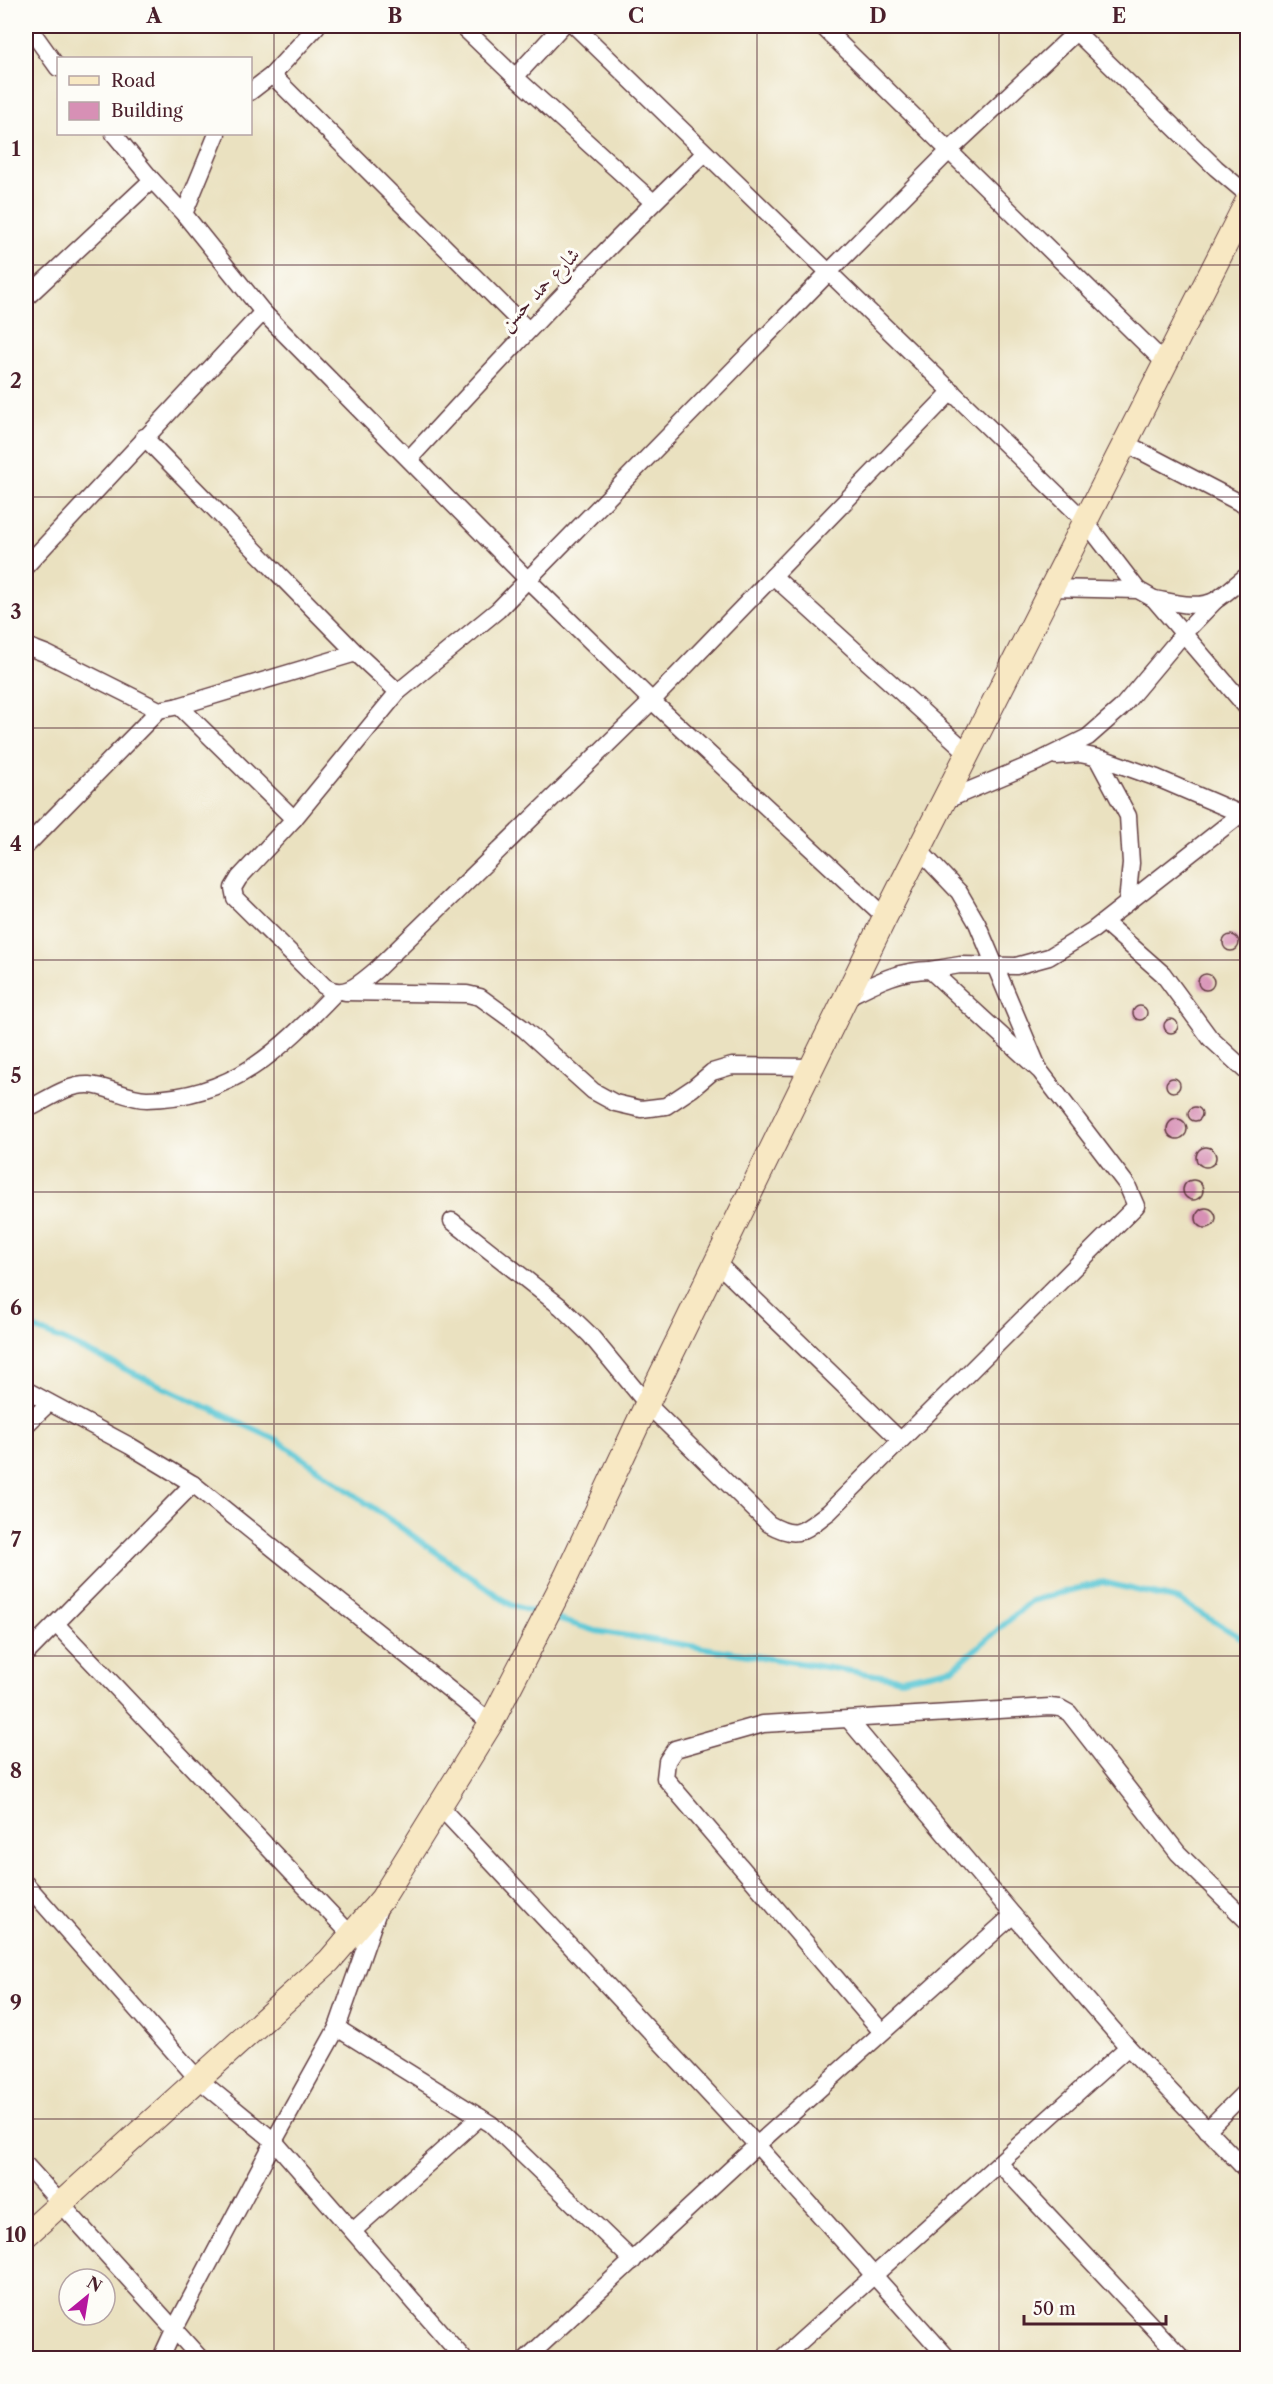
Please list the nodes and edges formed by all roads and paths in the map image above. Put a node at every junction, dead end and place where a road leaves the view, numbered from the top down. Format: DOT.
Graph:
graph roads {
  1 [pos="28,26"];
  2 [pos="318,26"];
  3 [pos="462,26"];
  4 [pos="562,26"];
  5 [pos="575,26"];
  6 [pos="822,26"];
  7 [pos="1073,29"];
  8 [pos="57,67"];
  9 [pos="272,75"];
  10 [pos="515,77"];
  11 [pos="252,90"];
  12 [pos="115,135"];
  13 [pos="217,135"];
  14 [pos="950,150"];
  15 [pos="705,153"];
  16 [pos="152,180"];
  17 [pos="1248,195"];
  18 [pos="1248,200"];
  19 [pos="653,202"];
  20 [pos="184,214"];
  21 [pos="828,272"];
  22 [pos="26,298"];
  23 [pos="262,312"];
  24 [pos="528,330"];
  25 [pos="1166,364"];
  26 [pos="952,391"];
  27 [pos="144,437"];
  28 [pos="1125,443"];
  29 [pos="409,459"];
  30 [pos="1248,507"];
  31 [pos="1085,521"];
  32 [pos="26,567"];
  33 [pos="1248,575"];
  34 [pos="773,576"];
  35 [pos="527,579"];
  36 [pos="1051,588"];
  37 [pos="1138,590"];
  38 [pos="1154,598"];
  39 [pos="1216,600"];
  40 [pos="1183,634"];
  41 [pos="26,646"];
  42 [pos="356,653"];
  43 [pos="398,692"];
  44 [pos="652,701"];
  45 [pos="179,706"];
  46 [pos="1248,709"];
  47 [pos="159,710"];
  48 [pos="969,753"];
  49 [pos="1047,757"];
  50 [pos="1097,758"];
  51 [pos="944,801"];
  52 [pos="1244,814"];
  53 [pos="294,819"];
  54 [pos="26,846"];
  55 [pos="919,850"];
  56 [pos="1127,903"];
  57 [pos="885,917"];
  58 [pos="1104,922"];
  59 [pos="994,965"];
  60 [pos="930,970"];
  61 [pos="340,992"];
  62 [pos="847,997"];
  63 [pos="812,1067"];
  64 [pos="1040,1071"];
  65 [pos="1248,1073"];
  66 [pos="26,1110"];
  67 [pos="452,1221"];
  68 [pos="716,1262"];
  69 [pos="26,1390"];
  70 [pos="49,1403"];
  71 [pos="647,1404"];
  72 [pos="26,1425"];
  73 [pos="900,1440"];
  74 [pos="193,1484"];
  75 [pos="56,1624"];
  76 [pos="26,1654"];
  77 [pos="849,1720"];
  78 [pos="491,1723"];
  79 [pos="440,1807"];
  80 [pos="26,1884"];
  81 [pos="382,1899"];
  82 [pos="1012,1915"];
  83 [pos="1248,1922"];
  84 [pos="352,1936"];
  85 [pos="337,2028"];
  86 [pos="882,2032"];
  87 [pos="1128,2046"];
  88 [pos="197,2078"];
  89 [pos="1248,2089"];
  90 [pos="480,2117"];
  91 [pos="1207,2130"];
  92 [pos="274,2140"];
  93 [pos="757,2145"];
  94 [pos="999,2163"];
  95 [pos="26,2165"];
  96 [pos="1248,2172"];
  97 [pos="59,2204"];
  98 [pos="353,2231"];
  99 [pos="26,2235"];
  100 [pos="633,2261"];
  101 [pos="873,2277"];
  102 [pos="174,2330"];
  103 [pos="161,2358"];
  104 [pos="200,2358"];
  105 [pos="463,2358"];
  106 [pos="527,2358"];
  107 [pos="782,2358"];
  108 [pos="948,2358"];
  109 [pos="1182,2358"];
  1 -- 8 [label="street"];
  2 -- 9 [label="street"];
  3 -- 10 [label="street"];
  4 -- 10 [label="street"];
  5 -- 15 [label="street"];
  6 -- 14 [label="street"];
  7 -- 14 [label="street"];
  7 -- 17 [label="street"];
  9 -- 11 [label="street"];
  9 -- 24 [label="street"];
  10 -- 19 [label="street"];
  12 -- 16 [label="street"];
  13 -- 20 [label="street"];
  14 -- 21 [label="street"];
  14 -- 25 [label="street"];
  15 -- 19 [label="street, شارع حمد حسن"];
  15 -- 21 [label="street"];
  16 -- 20 [label="street"];
  16 -- 22 [label="street"];
  18 -- 25 [label="street"];
  19 -- 24 [label="street, شارع حمد حسن"];
  20 -- 23 [label="street"];
  21 -- 26 [label="street"];
  21 -- 35 [label="street"];
  23 -- 27 [label="street"];
  23 -- 29 [label="street"];
  24 -- 29 [label="street, شارع حمد حسن"];
  25 -- 28 [label="street"];
  26 -- 31 [label="street"];
  26 -- 34 [label="street"];
  27 -- 32 [label="street"];
  27 -- 42 [label="street"];
  28 -- 30 [label="street"];
  28 -- 31 [label="street"];
  29 -- 35 [label="street"];
  31 -- 36 [label="street"];
  31 -- 37 [label="street"];
  33 -- 39 [label="street"];
  34 -- 44 [label="street"];
  34 -- 48 [label="street"];
  35 -- 43 [label="street"];
  35 -- 44 [label="street"];
  36 -- 37 [label="street"];
  36 -- 48 [label="street"];
  37 -- 38 [label="street"];
  38 -- 39 [label="street"];
  38 -- 40 [label="street"];
  39 -- 40 [label="street"];
  40 -- 46 [label="street"];
  40 -- 49 [label="street"];
  41 -- 47 [label="street"];
  42 -- 43 [label="street"];
  42 -- 45 [label="street"];
  43 -- 53 [label="street"];
  44 -- 57 [label="street"];
  44 -- 61 [label="street"];
  45 -- 47 [label="street"];
  45 -- 53 [label="street"];
  47 -- 54 [label="street"];
  48 -- 51 [label="street"];
  49 -- 50 [label="street"];
  49 -- 51 [label="street"];
  50 -- 52 [label="street"];
  50 -- 56 [label="street"];
  51 -- 55 [label="street"];
  52 -- 56 [label="street"];
  53 -- 61 [label="street"];
  55 -- 57 [label="street"];
  55 -- 59 [label="street"];
  56 -- 58 [label="street"];
  57 -- 62 [label="street"];
  58 -- 59 [label="street"];
  58 -- 65 [label="street"];
  59 -- 60 [label="street"];
  59 -- 64 [label="street"];
  60 -- 62 [label="street"];
  60 -- 64 [label="street"];
  61 -- 63 [label="street"];
  61 -- 66 [label="street"];
  62 -- 63 [label="street"];
  63 -- 68 [label="street"];
  64 -- 73 [label="street"];
  67 -- 71 [label="street"];
  68 -- 71 [label="street"];
  68 -- 73 [label="street"];
  69 -- 70 [label="street"];
  70 -- 72 [label="street"];
  70 -- 74 [label="street"];
  71 -- 73 [label="street"];
  71 -- 78 [label="street"];
  74 -- 75 [label="street"];
  74 -- 78 [label="street"];
  75 -- 76 [label="street"];
  75 -- 84 [label="street"];
  77 -- 82 [label="street"];
  77 -- 83 [label="street"];
  77 -- 86 [label="street"];
  78 -- 79 [label="street"];
  79 -- 81 [label="street"];
  79 -- 93 [label="street"];
  80 -- 88 [label="street"];
  81 -- 84 [label="street"];
  81 -- 85 [label="street"];
  82 -- 86 [label="street"];
  82 -- 87 [label="street"];
  84 -- 88 [label="street"];
  85 -- 90 [label="street"];
  85 -- 92 [label="street"];
  86 -- 93 [label="street"];
  87 -- 91 [label="street"];
  87 -- 94 [label="street"];
  88 -- 92 [label="street"];
  88 -- 97 [label="street"];
  89 -- 91 [label="street"];
  90 -- 98 [label="street"];
  90 -- 100 [label="street"];
  91 -- 96 [label="street"];
  92 -- 98 [label="street"];
  92 -- 102 [label="street"];
  93 -- 100 [label="street"];
  93 -- 101 [label="street"];
  94 -- 101 [label="street"];
  94 -- 109 [label="street"];
  95 -- 97 [label="street"];
  97 -- 99 [label="street"];
  97 -- 102 [label="street"];
  98 -- 105 [label="street"];
  100 -- 106 [label="street"];
  101 -- 107 [label="street"];
  101 -- 108 [label="street"];
  102 -- 103 [label="street"];
  102 -- 104 [label="street"];
}
